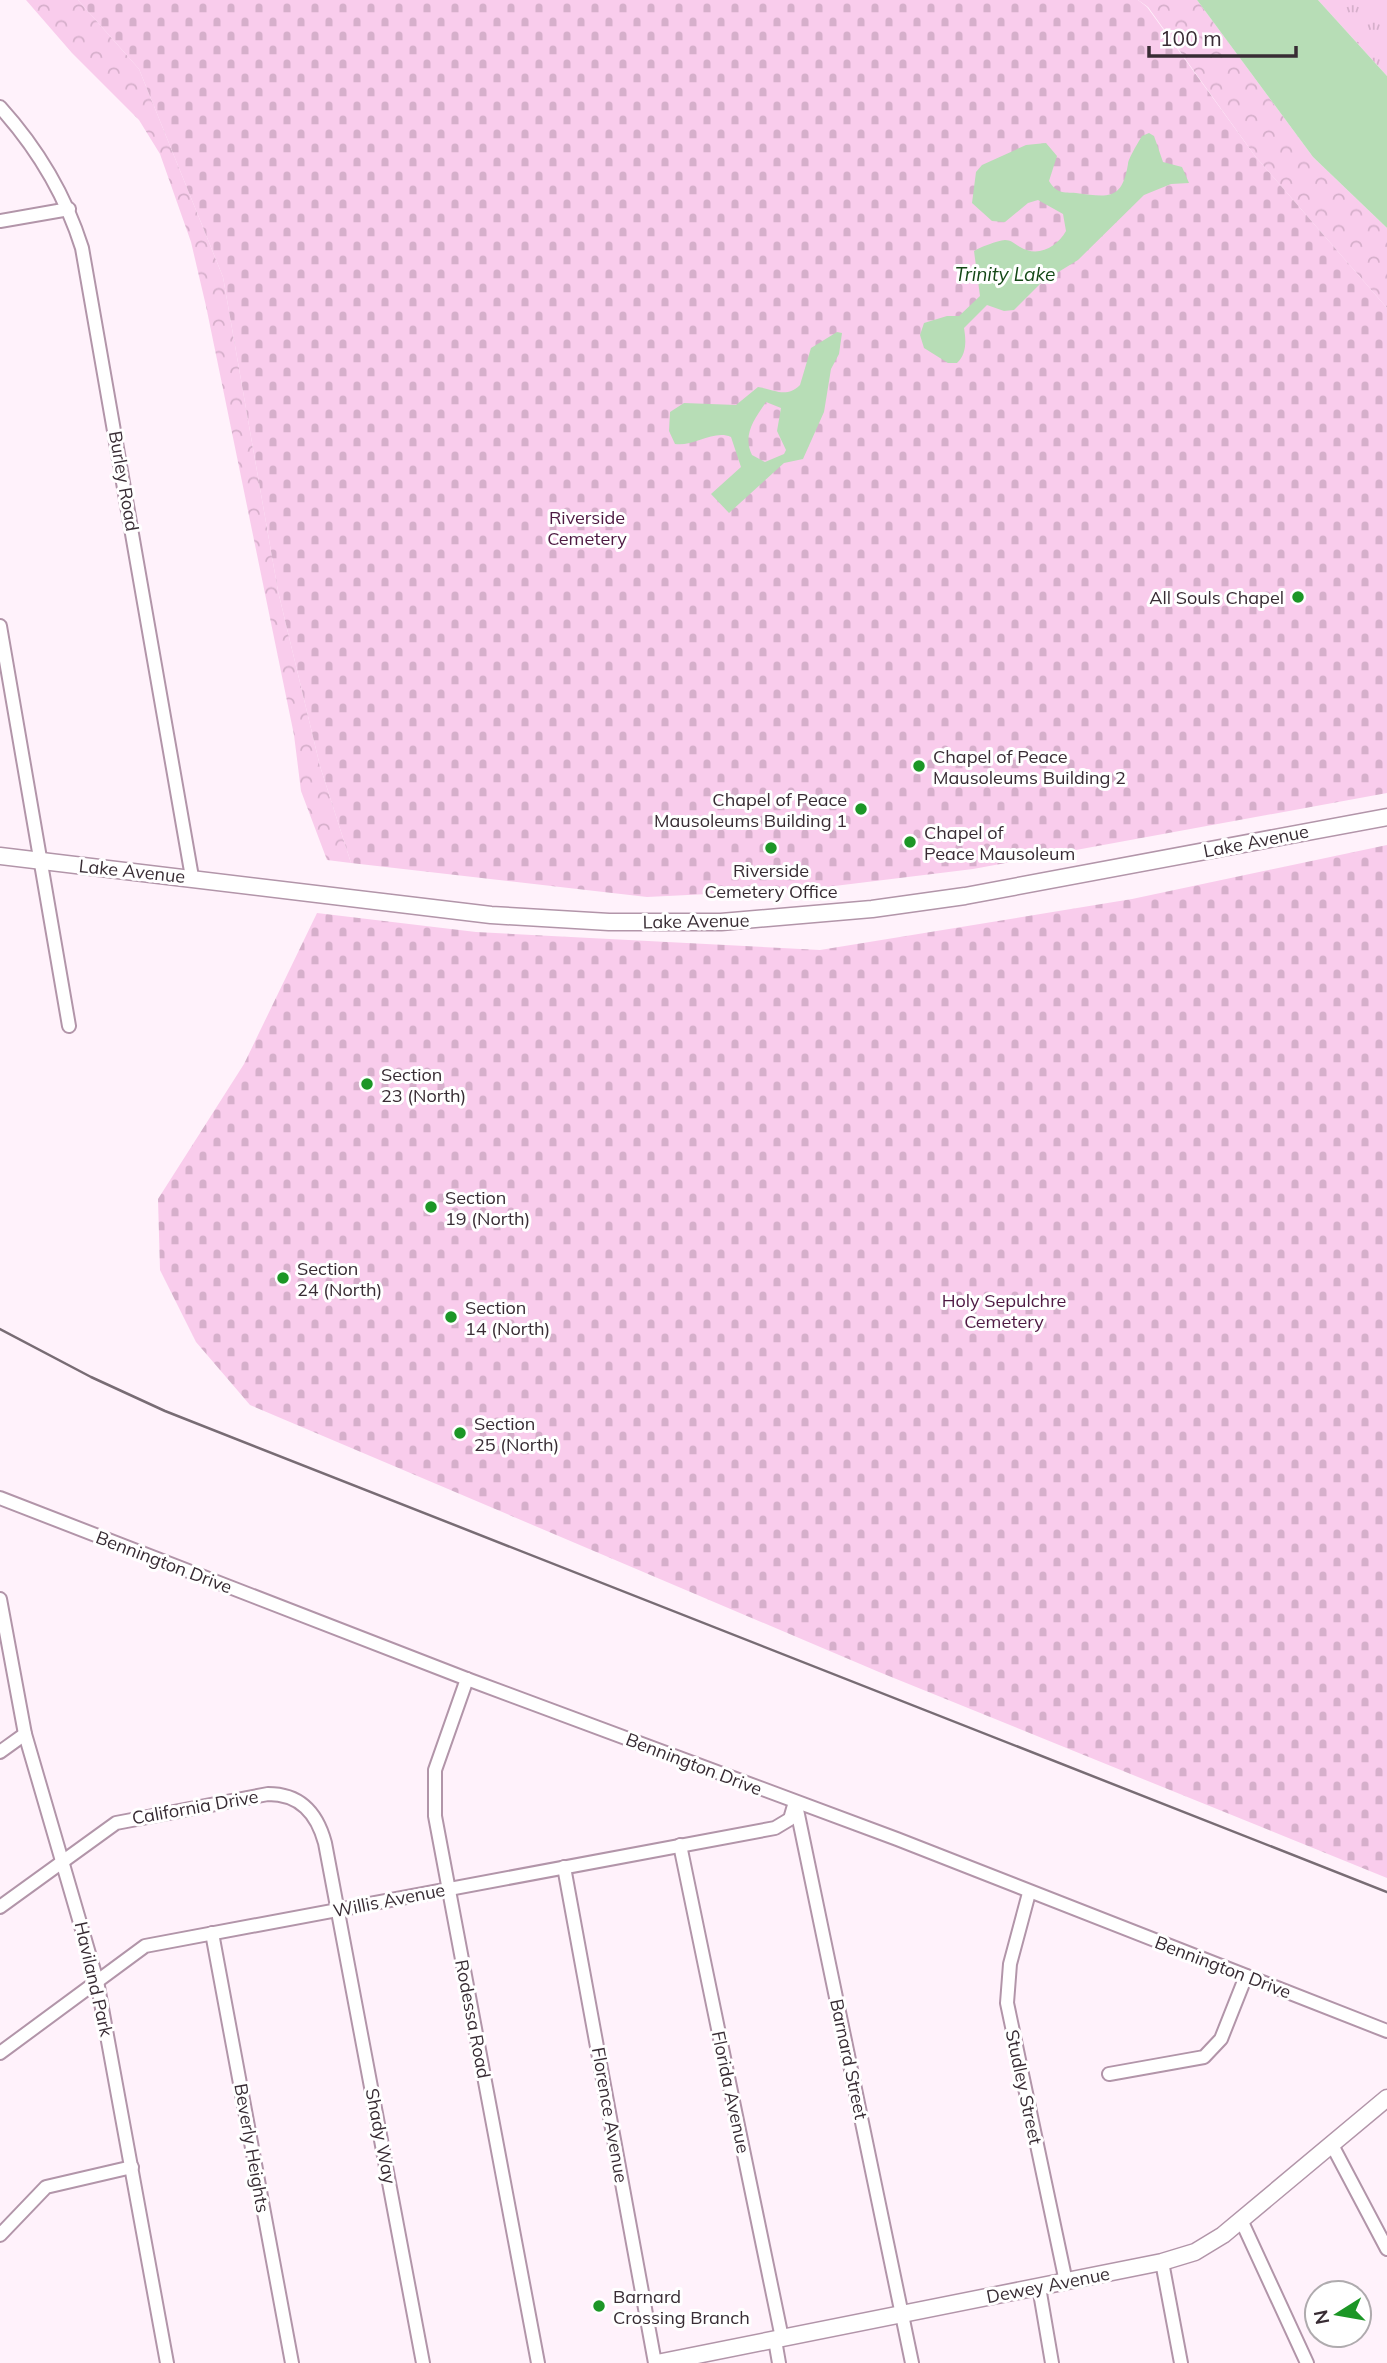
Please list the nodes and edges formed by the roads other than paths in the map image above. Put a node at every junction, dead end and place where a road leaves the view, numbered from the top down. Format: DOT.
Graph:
graph roads {
  1 [pos="0,107"];
  2 [pos="69,209"];
  3 [pos="0,221"];
  4 [pos="0,626"];
  5 [pos="1387,817"];
  6 [pos="0,856"];
  7 [pos="40,861"];
  8 [pos="192,877"];
  9 [pos="69,1026"];
  10 [pos="0,1498"];
  11 [pos="0,1600"];
  12 [pos="467,1679"];
  13 [pos="24,1734"];
  14 [pos="0,1752"];
  15 [pos="795,1802"];
  16 [pos="680,1845"];
  17 [pos="63,1861"];
  18 [pos="564,1867"];
  19 [pos="448,1889"];
  20 [pos="1029,1893"];
  21 [pos="0,1907"];
  22 [pos="338,1909"];
  23 [pos="212,1933"];
  24 [pos="1246,1976"];
  25 [pos="97,1981"];
  26 [pos="1387,2031"];
  27 [pos="0,2053"];
  28 [pos="1109,2074"];
  29 [pos="1387,2098"];
  30 [pos="1332,2145"];
  31 [pos="132,2167"];
  32 [pos="1242,2222"];
  33 [pos="0,2235"];
  34 [pos="1387,2249"];
  35 [pos="1162,2262"];
  36 [pos="1066,2281"];
  37 [pos="1038,2287"];
  38 [pos="902,2315"];
  39 [pos="778,2339"];
  40 [pos="167,2363"];
  41 [pos="292,2363"];
  42 [pos="423,2363"];
  43 [pos="538,2363"];
  44 [pos="656,2363"];
  45 [pos="779,2363"];
  46 [pos="912,2363"];
  47 [pos="1052,2363"];
  48 [pos="1181,2363"];
  49 [pos="1307,2363"];
  1 -- 2 [label="street, Burley Road"];
  2 -- 3 [label="street"];
  2 -- 8 [label="street, Burley Road"];
  4 -- 7 [label="street"];
  5 -- 8 [label="main road, Lake Avenue"];
  6 -- 7 [label="main road, Lake Avenue"];
  7 -- 8 [label="main road, Lake Avenue"];
  7 -- 9 [label="street"];
  10 -- 12 [label="street, Bennington Drive"];
  11 -- 13 [label="street, Haviland Park"];
  12 -- 15 [label="street, Bennington Drive"];
  12 -- 19 [label="street, Rodessa Road"];
  13 -- 14 [label="street"];
  13 -- 17 [label="street, Haviland Park"];
  15 -- 16 [label="street, Willis Avenue"];
  15 -- 20 [label="street, Bennington Drive"];
  15 -- 38 [label="street, Barnard Street"];
  16 -- 18 [label="street, Willis Avenue"];
  16 -- 39 [label="street, Florida Avenue"];
  17 -- 21 [label="street, California Drive"];
  17 -- 22 [label="street, California Drive"];
  17 -- 25 [label="street, Haviland Park"];
  18 -- 19 [label="street, Willis Avenue"];
  18 -- 44 [label="street, Florence Avenue"];
  19 -- 22 [label="street, Willis Avenue"];
  19 -- 43 [label="street, Rodessa Road"];
  20 -- 24 [label="street, Bennington Drive"];
  20 -- 36 [label="street, Studley Street"];
  22 -- 23 [label="street, Willis Avenue"];
  22 -- 42 [label="street, Shady Way"];
  23 -- 25 [label="street, Willis Avenue"];
  23 -- 41 [label="street, Beverly Heights"];
  24 -- 26 [label="street, Bennington Drive"];
  24 -- 28 [label="street"];
  25 -- 27 [label="street, Willis Avenue"];
  25 -- 31 [label="street, Haviland Park"];
  29 -- 30 [label="main road, Dewey Avenue"];
  30 -- 32 [label="main road, Dewey Avenue"];
  30 -- 34 [label="street"];
  31 -- 33 [label="street"];
  31 -- 40 [label="street, Haviland Park"];
  32 -- 35 [label="main road, Dewey Avenue"];
  32 -- 49 [label="street"];
  35 -- 36 [label="main road, Dewey Avenue"];
  35 -- 48 [label="street"];
  36 -- 37 [label="main road, Dewey Avenue"];
  37 -- 38 [label="main road, Dewey Avenue"];
  37 -- 47 [label="street"];
  38 -- 39 [label="main road, Dewey Avenue"];
  38 -- 46 [label="street, Barnard Street"];
  39 -- 44 [label="main road, Dewey Avenue"];
  39 -- 45 [label="street, Florida Avenue"];
}
